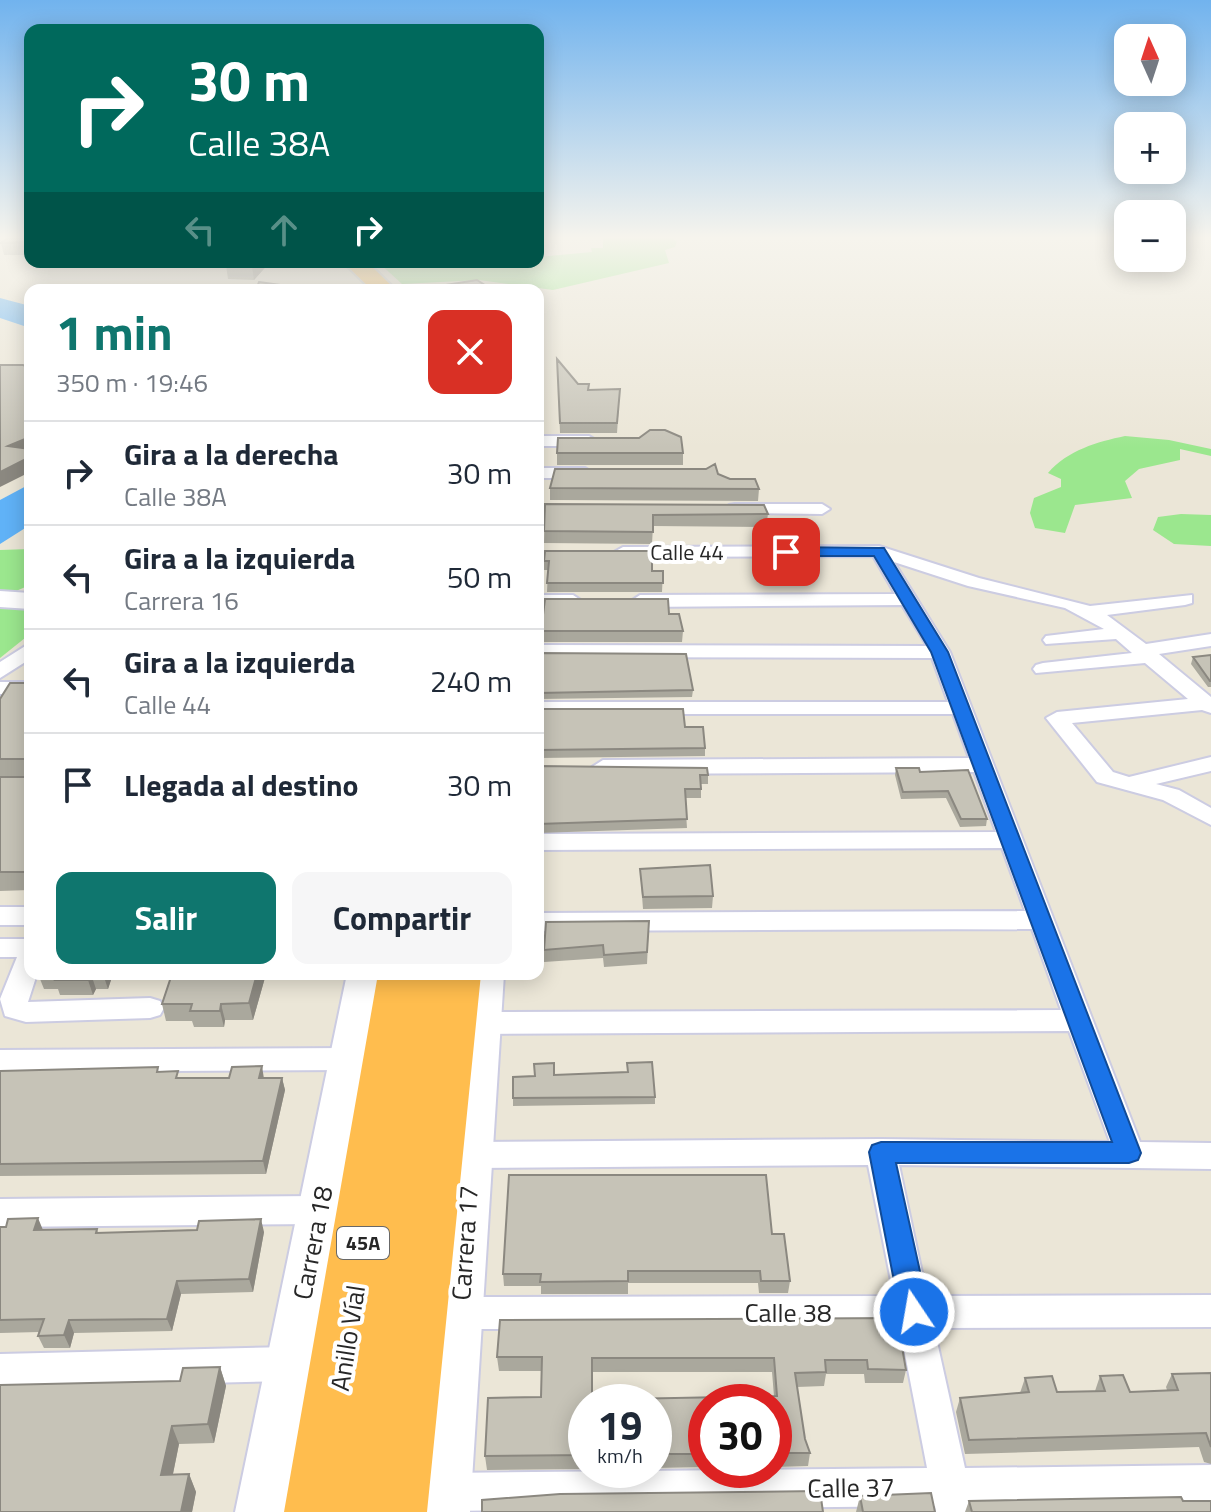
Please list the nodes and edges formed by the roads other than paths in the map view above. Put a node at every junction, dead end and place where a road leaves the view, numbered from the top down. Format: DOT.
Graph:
graph roads {
  1 [pos="544,441"];
  2 [pos="610,441"];
  3 [pos="544,473"];
  4 [pos="599,473"];
  5 [pos="712,509"];
  6 [pos="822,509"];
  7 [pos="879,551"];
  8 [pos="600,552"];
  9 [pos="910,599"];
  10 [pos="1185,599"];
  11 [pos="544,601"];
  12 [pos="1088,612"];
  13 [pos="1119,633"];
  14 [pos="1053,640"];
  15 [pos="1211,640"];
  16 [pos="544,651"];
  17 [pos="940,652"];
  18 [pos="24,654"];
  19 [pos="1144,654"];
  20 [pos="1043,669"];
  21 [pos="0,672"];
  22 [pos="0,688"];
  23 [pos="24,688"];
  24 [pos="1207,700"];
  25 [pos="544,708"];
  26 [pos="961,708"];
  27 [pos="1211,764"];
  28 [pos="982,765"];
  29 [pos="586,767"];
  30 [pos="1131,783"];
  31 [pos="1211,818"];
  32 [pos="1010,840"];
  33 [pos="544,842"];
  34 [pos="0,916"];
  35 [pos="24,916"];
  36 [pos="1041,920"];
  37 [pos="544,922"];
  38 [pos="0,948"];
  39 [pos="24,948"];
  40 [pos="24,973"];
  41 [pos="365,980"];
  42 [pos="403,980"];
  43 [pos="481,980"];
  44 [pos="468,999"];
  45 [pos="150,1008"];
  46 [pos="1078,1020"];
  47 [pos="349,1059"];
  48 [pos="0,1061"];
  49 [pos="881,1152"];
  50 [pos="1129,1153"];
  51 [pos="471,1155"];
  52 [pos="1211,1156"];
  53 [pos="318,1210"];
  54 [pos="0,1213"];
  55 [pos="1211,1311"];
  56 [pos="914,1312"];
  57 [pos="461,1313"];
  58 [pos="290,1364"];
  59 [pos="0,1371"];
  60 [pos="1211,1484"];
  61 [pos="952,1500"];
  62 [pos="426,1505"];
  63 [pos="263,1512"];
  64 [pos="321,1512"];
  1 -- 2 [label="street"];
  3 -- 4 [label="street"];
  5 -- 6 [label="street"];
  7 -- 8 [label="street, Calle 44"];
  7 -- 9 [label="street"];
  7 -- 12 [label="street, Calle 44"];
  9 -- 11 [label="street"];
  9 -- 17 [label="street"];
  10 -- 12 [label="street"];
  12 -- 13 [label="street"];
  13 -- 14 [label="street"];
  13 -- 19 [label="street"];
  15 -- 19 [label="street"];
  16 -- 17 [label="street"];
  17 -- 26 [label="street"];
  18 -- 21 [label="street"];
  19 -- 20 [label="street"];
  19 -- 24 [label="street"];
  22 -- 23 [label="street"];
  24 -- 30 [label="street"];
  25 -- 26 [label="street"];
  26 -- 28 [label="street"];
  27 -- 30 [label="street"];
  28 -- 29 [label="street"];
  28 -- 32 [label="street"];
  30 -- 31 [label="street"];
  32 -- 33 [label="street"];
  32 -- 36 [label="street"];
  34 -- 35 [label="street"];
  36 -- 37 [label="street"];
  36 -- 46 [label="street"];
  38 -- 39 [label="street"];
  40 -- 45 [label="street"];
  41 -- 47 [label="street, Carrera 18"];
  42 -- 64 [label="highway, Anillo Víal / 45A"];
  43 -- 44 [label="street, Carrera 17"];
  44 -- 46 [label="street"];
  44 -- 51 [label="street, Carrera 17"];
  44 -- 62 [label="highway, 45A"];
  46 -- 50 [label="street"];
  47 -- 48 [label="street"];
  47 -- 53 [label="street, Carrera 18"];
  49 -- 50 [label="street"];
  49 -- 51 [label="street"];
  49 -- 56 [label="street"];
  50 -- 52 [label="street"];
  51 -- 57 [label="street, Carrera 17"];
  53 -- 54 [label="street"];
  53 -- 58 [label="street, Carrera 18"];
  55 -- 56 [label="street, Calle 38"];
  56 -- 57 [label="street, Calle 38"];
  56 -- 61 [label="street"];
  57 -- 62 [label="street, Carrera 17"];
  58 -- 59 [label="street"];
  58 -- 63 [label="street, Carrera 18"];
  60 -- 61 [label="street, Calle 37"];
  61 -- 62 [label="street, Calle 37"];
}
